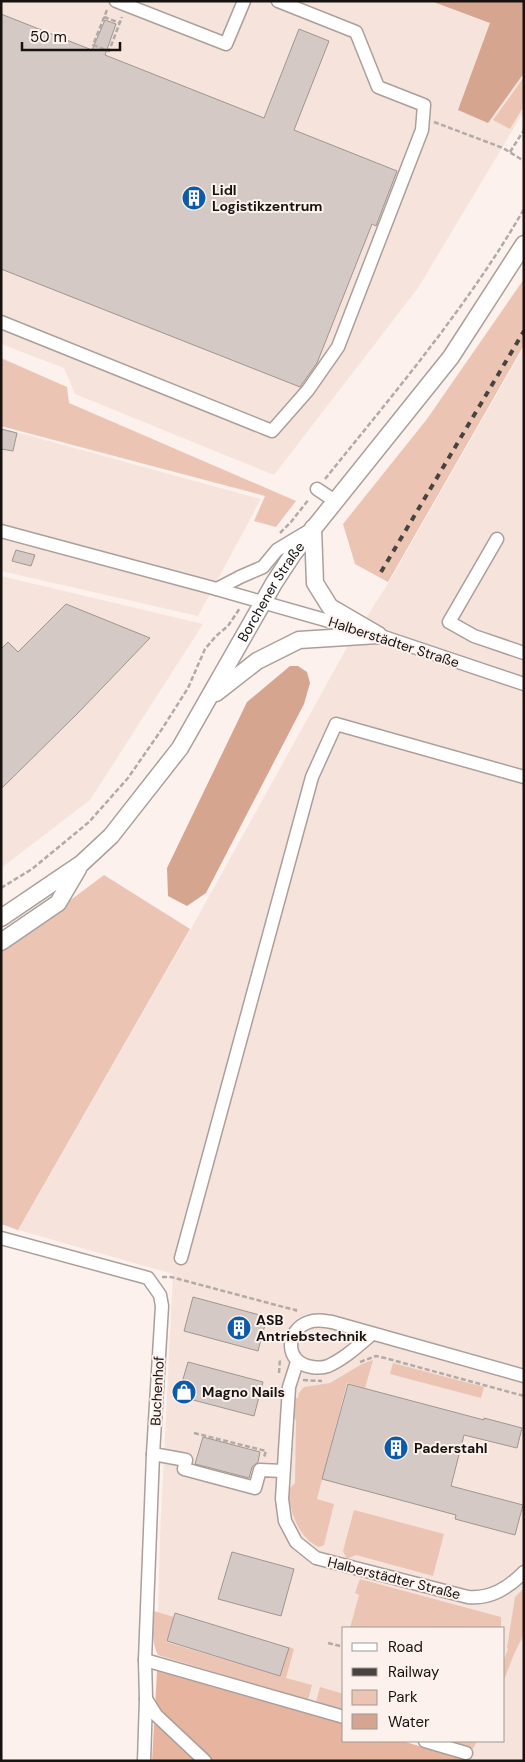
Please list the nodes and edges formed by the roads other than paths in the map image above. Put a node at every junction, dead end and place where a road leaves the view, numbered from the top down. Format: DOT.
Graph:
graph roads {
  1 [pos="244,1"];
  2 [pos="278,1"];
  3 [pos="111,5"];
  4 [pos="524,244"];
  5 [pos="1,322"];
  6 [pos="317,489"];
  7 [pos="335,501"];
  8 [pos="313,528"];
  9 [pos="1,531"];
  10 [pos="497,539"];
  11 [pos="217,589"];
  12 [pos="263,602"];
  13 [pos="378,635"];
  14 [pos="524,653"];
  15 [pos="524,684"];
  16 [pos="210,697"];
  17 [pos="524,777"];
  18 [pos="82,863"];
  19 [pos="1,918"];
  20 [pos="1,942"];
  21 [pos="1,1238"];
  22 [pos="181,1258"];
  23 [pos="372,1334"];
  24 [pos="295,1368"];
  25 [pos="524,1376"];
  26 [pos="153,1454"];
  27 [pos="283,1471"];
  28 [pos="524,1572"];
  29 [pos="145,1660"];
  30 [pos="146,1699"];
  31 [pos="342,1716"];
  32 [pos="428,1742"];
  33 [pos="466,1753"];
  34 [pos="144,1761"];
  35 [pos="205,1761"];
  1 -- 3 [label="street"];
  2 -- 5 [label="street"];
  4 -- 7 [label="main road, Borchener Straße"];
  6 -- 7 [label="street"];
  7 -- 8 [label="main road, Borchener Straße"];
  8 -- 11 [label="street"];
  8 -- 12 [label="main road, Borchener Straße"];
  8 -- 13 [label="main road"];
  9 -- 11 [label="street, Halberstädter Straße"];
  10 -- 14 [label="street"];
  11 -- 12 [label="street, Halberstädter Straße"];
  12 -- 13 [label="street, Halberstädter Straße"];
  12 -- 16 [label="main road, Borchener Straße"];
  13 -- 15 [label="street, Halberstädter Straße"];
  13 -- 16 [label="main road"];
  16 -- 18 [label="main road, Borchener Straße"];
  17 -- 22 [label="street"];
  18 -- 19 [label="main road, Borchener Straße"];
  18 -- 20 [label="main road"];
  21 -- 26 [label="street, Buchenhof"];
  23 -- 24 [label="street"];
  23 -- 24 [label="street, Halberstädter Straße"];
  23 -- 25 [label="street, Halberstädter Straße"];
  24 -- 27 [label="street, Halberstädter Straße"];
  26 -- 27 [label="street"];
  26 -- 29 [label="street, Buchenhof"];
  27 -- 28 [label="street, Halberstädter Straße"];
  29 -- 30 [label="street, Buchenhof"];
  29 -- 31 [label="street"];
  30 -- 34 [label="street, Buchenhof"];
  30 -- 35 [label="street"];
  32 -- 33 [label="street"];
}
